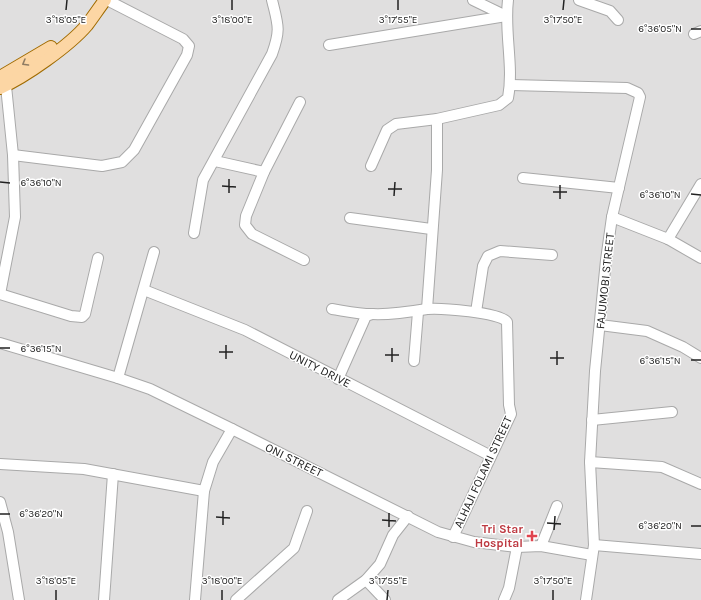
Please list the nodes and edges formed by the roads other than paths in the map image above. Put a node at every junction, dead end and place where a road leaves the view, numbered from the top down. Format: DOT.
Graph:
graph roads {
  1 [pos="95,0"];
  2 [pos="106,0"];
  3 [pos="272,0"];
  4 [pos="473,0"];
  5 [pos="508,0"];
  6 [pos="579,0"];
  7 [pos="611,5"];
  8 [pos="506,16"];
  9 [pos="618,20"];
  10 [pos="329,45"];
  11 [pos="2,84"];
  12 [pos="511,85"];
  13 [pos="300,102"];
  14 [pos="437,118"];
  15 [pos="13,154"];
  16 [pos="215,161"];
  17 [pos="371,166"];
  18 [pos="264,172"];
  19 [pos="523,178"];
  20 [pos="701,184"];
  21 [pos="619,188"];
  22 [pos="612,216"];
  23 [pos="350,218"];
  24 [pos="432,229"];
  25 [pos="194,233"];
  26 [pos="668,239"];
  27 [pos="154,252"];
  28 [pos="552,255"];
  29 [pos="98,258"];
  30 [pos="701,258"];
  31 [pos="304,260"];
  32 [pos="144,290"];
  33 [pos="0,294"];
  34 [pos="332,309"];
  35 [pos="423,310"];
  36 [pos="476,312"];
  37 [pos="372,314"];
  38 [pos="600,325"];
  39 [pos="0,343"];
  40 [pos="701,358"];
  41 [pos="414,361"];
  42 [pos="118,378"];
  43 [pos="338,379"];
  44 [pos="672,412"];
  45 [pos="592,420"];
  46 [pos="232,429"];
  47 [pos="491,456"];
  48 [pos="590,462"];
  49 [pos="0,464"];
  50 [pos="113,474"];
  51 [pos="701,484"];
  52 [pos="204,491"];
  53 [pos="0,502"];
  54 [pos="557,506"];
  55 [pos="307,511"];
  56 [pos="408,516"];
  57 [pos="4,533"];
  58 [pos="453,537"];
  59 [pos="541,546"];
  60 [pos="517,547"];
  61 [pos="593,550"];
  62 [pos="701,554"];
  63 [pos="366,580"];
  64 [pos="19,600"];
  65 [pos="104,600"];
  66 [pos="194,600"];
  67 [pos="236,600"];
  68 [pos="338,600"];
  69 [pos="385,600"];
  70 [pos="504,600"];
  71 [pos="586,600"];
  1 -- 11 [label="main road, one-way"];
  2 -- 11 [label="main road"];
  2 -- 15 [label="street"];
  3 -- 16 [label="street"];
  4 -- 8 [label="street"];
  5 -- 8 [label="street"];
  6 -- 7 [label="street"];
  7 -- 9 [label="street"];
  8 -- 10 [label="street"];
  8 -- 12 [label="street"];
  11 -- 15 [label="street"];
  12 -- 14 [label="street"];
  12 -- 21 [label="street, FAJUMOBI STREET"];
  13 -- 18 [label="street"];
  14 -- 17 [label="street"];
  14 -- 24 [label="street"];
  15 -- 33 [label="street"];
  16 -- 18 [label="street"];
  16 -- 25 [label="street"];
  18 -- 31 [label="street"];
  19 -- 21 [label="street"];
  20 -- 26 [label="street"];
  21 -- 22 [label="street, FAJUMOBI STREET"];
  22 -- 26 [label="street"];
  22 -- 38 [label="street, FAJUMOBI STREET"];
  23 -- 24 [label="street"];
  24 -- 35 [label="street"];
  26 -- 30 [label="street"];
  27 -- 32 [label="street"];
  28 -- 36 [label="street"];
  29 -- 33 [label="street"];
  32 -- 42 [label="street"];
  32 -- 43 [label="street, UNITY DRIVE"];
  34 -- 37 [label="street, ALHAJI FOLAMI STREET"];
  35 -- 36 [label="street, ALHAJI FOLAMI STREET"];
  35 -- 37 [label="street, ALHAJI FOLAMI STREET"];
  35 -- 41 [label="street"];
  36 -- 47 [label="street, ALHAJI FOLAMI STREET"];
  37 -- 43 [label="street"];
  38 -- 40 [label="street"];
  38 -- 45 [label="street, FAJUMOBI STREET"];
  39 -- 42 [label="street, ONI STREET"];
  42 -- 46 [label="street, ONI STREET"];
  43 -- 47 [label="street, UNITY DRIVE"];
  44 -- 45 [label="street"];
  45 -- 48 [label="street, FAJUMOBI STREET"];
  46 -- 52 [label="street"];
  46 -- 56 [label="street, ONI STREET"];
  47 -- 58 [label="street, ALHAJI FOLAMI STREET"];
  48 -- 51 [label="street"];
  48 -- 61 [label="street, FAJUMOBI STREET"];
  49 -- 50 [label="street"];
  50 -- 52 [label="street"];
  50 -- 65 [label="street"];
  52 -- 66 [label="street"];
  53 -- 57 [label="street"];
  54 -- 59 [label="street"];
  55 -- 67 [label="street"];
  56 -- 58 [label="street, ONI STREET"];
  56 -- 63 [label="street"];
  57 -- 64 [label="street"];
  58 -- 60 [label="street, ONI STREET"];
  59 -- 60 [label="street, ONI STREET"];
  59 -- 61 [label="street, ONI STREET"];
  60 -- 70 [label="street"];
  61 -- 62 [label="street, ONI STREET"];
  61 -- 71 [label="street, FAJUMOBI STREET"];
  63 -- 68 [label="street"];
  63 -- 69 [label="street"];
}
